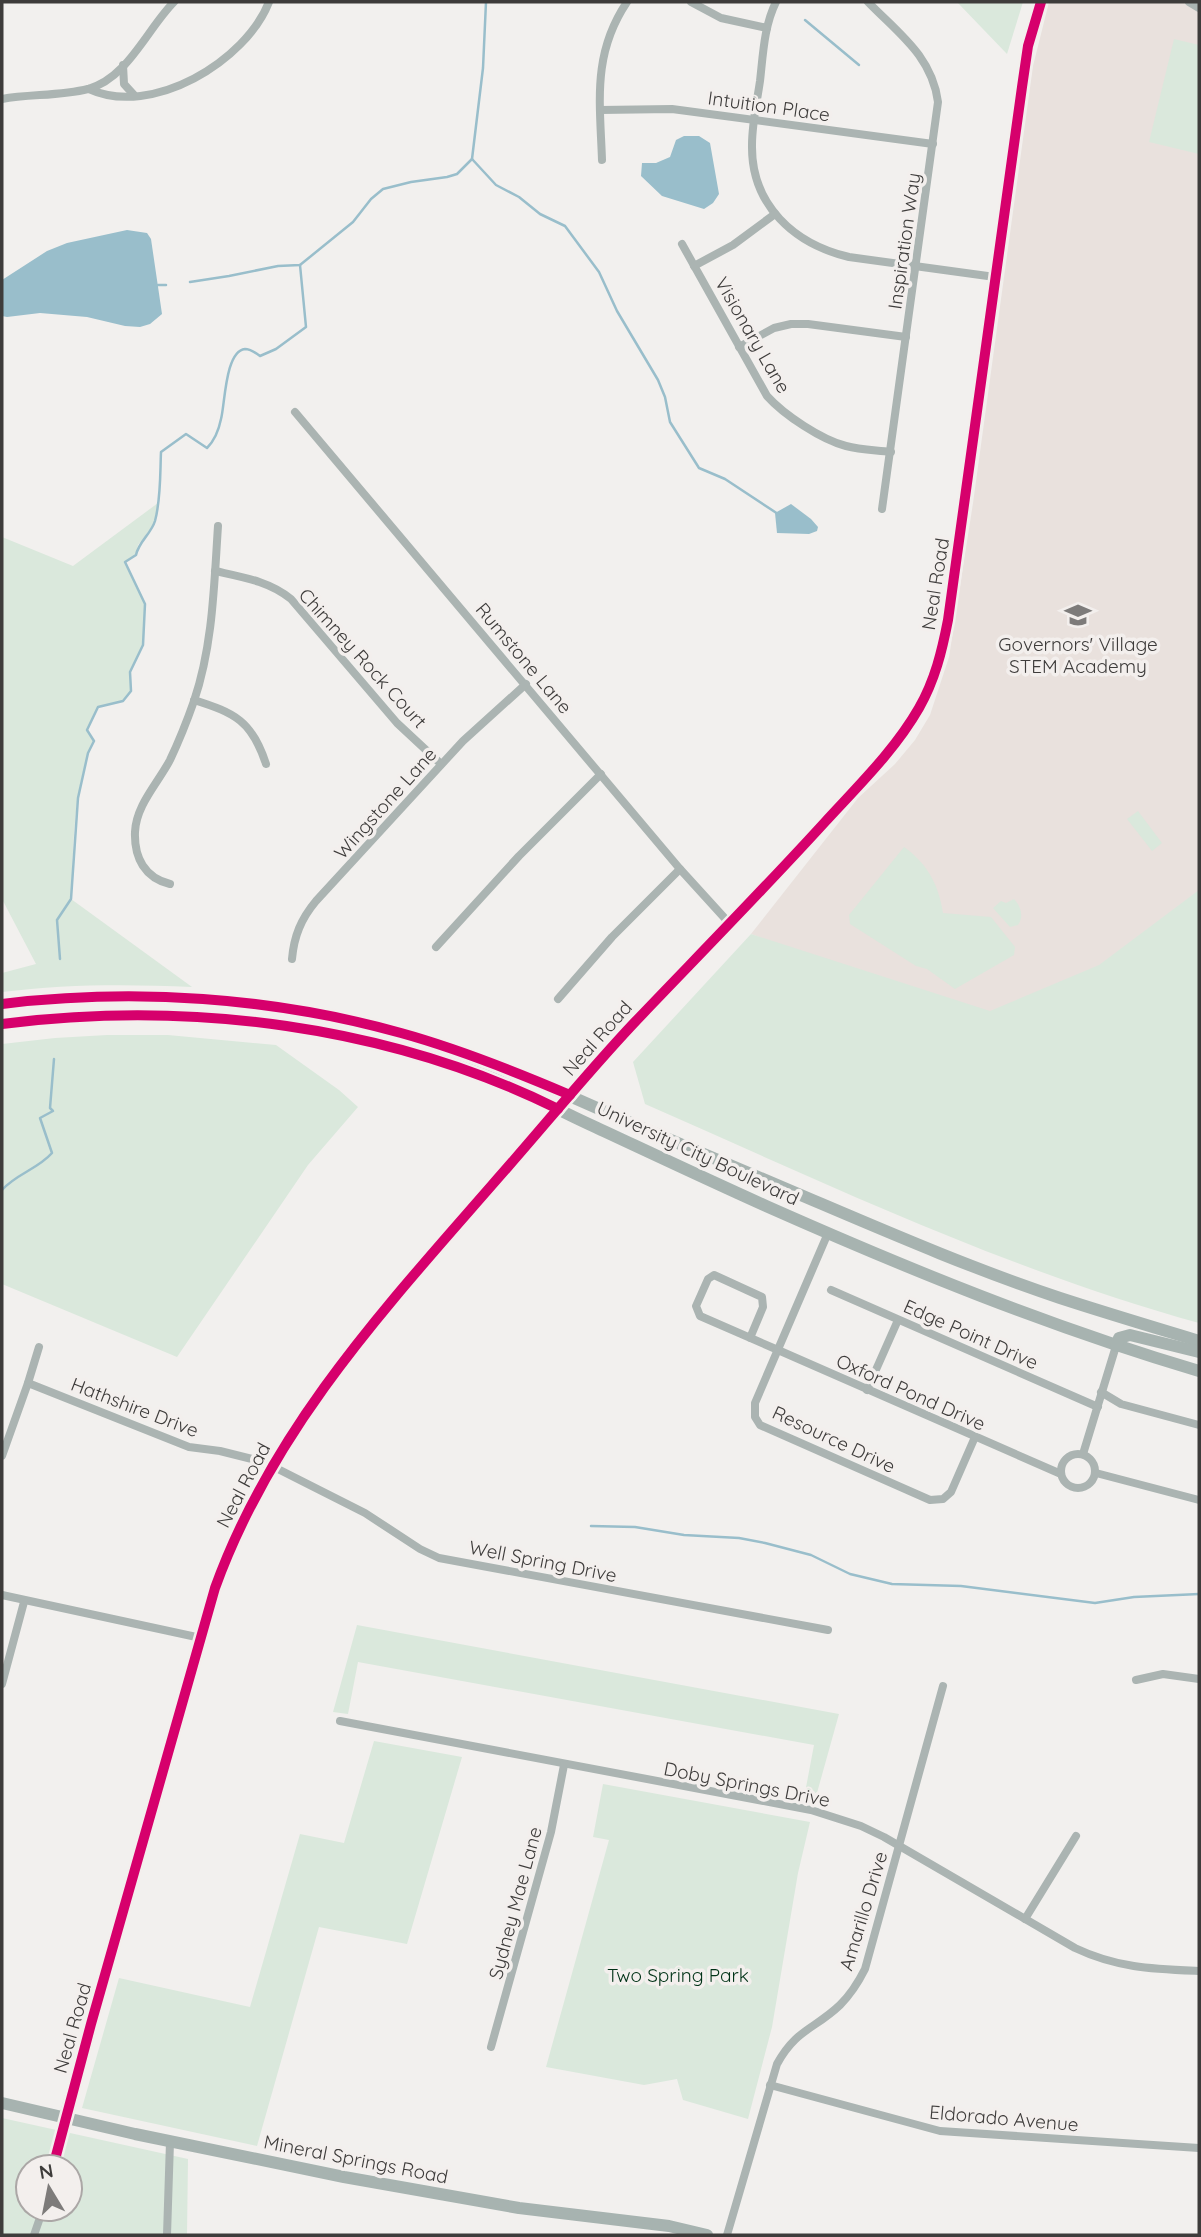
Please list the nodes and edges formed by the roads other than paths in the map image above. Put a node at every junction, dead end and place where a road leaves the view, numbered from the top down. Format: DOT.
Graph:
graph roads {
  1 [pos="174,2"];
  2 [pos="269,2"];
  3 [pos="627,2"];
  4 [pos="691,2"];
  5 [pos="776,2"];
  6 [pos="868,2"];
  7 [pos="1041,2"];
  8 [pos="1189,2"];
  9 [pos="1199,8"];
  10 [pos="767,28"];
  11 [pos="123,65"];
  12 [pos="89,89"];
  13 [pos="134,95"];
  14 [pos="2,99"];
  15 [pos="600,110"];
  16 [pos="754,120"];
  17 [pos="933,144"];
  18 [pos="602,160"];
  19 [pos="775,214"];
  20 [pos="682,244"];
  21 [pos="694,266"];
  22 [pos="916,266"];
  23 [pos="996,277"];
  24 [pos="906,337"];
  25 [pos="739,347"];
  26 [pos="296,412"];
  27 [pos="891,452"];
  28 [pos="882,509"];
  29 [pos="218,526"];
  30 [pos="215,570"];
  31 [pos="526,684"];
  32 [pos="194,700"];
  33 [pos="266,764"];
  34 [pos="441,764"];
  35 [pos="601,774"];
  36 [pos="680,869"];
  37 [pos="170,884"];
  38 [pos="730,924"];
  39 [pos="436,947"];
  40 [pos="292,959"];
  41 [pos="558,999"];
  42 [pos="2,1004"];
  43 [pos="2,1024"];
  44 [pos="570,1095"];
  45 [pos="558,1110"];
  46 [pos="828,1233"];
  47 [pos="831,1290"];
  48 [pos="898,1320"];
  49 [pos="750,1338"];
  50 [pos="1199,1341"];
  51 [pos="1116,1346"];
  52 [pos="39,1347"];
  53 [pos="778,1350"];
  54 [pos="1199,1352"];
  55 [pos="1199,1371"];
  56 [pos="28,1383"];
  57 [pos="867,1390"];
  58 [pos="1101,1392"];
  59 [pos="1098,1407"];
  60 [pos="1199,1425"];
  61 [pos="975,1437"];
  62 [pos="1083,1454"];
  63 [pos="2,1456"];
  64 [pos="272,1466"];
  65 [pos="1096,1473"];
  66 [pos="1060,1474"];
  67 [pos="1199,1500"];
  68 [pos="2,1595"];
  69 [pos="24,1602"];
  70 [pos="828,1630"];
  71 [pos="201,1638"];
  72 [pos="1199,1679"];
  73 [pos="1136,1680"];
  74 [pos="2,1684"];
  75 [pos="943,1686"];
  76 [pos="340,1721"];
  77 [pos="564,1765"];
  78 [pos="1076,1836"];
  79 [pos="899,1845"];
  80 [pos="1025,1919"];
  81 [pos="1199,1971"];
  82 [pos="491,2047"];
  83 [pos="770,2085"];
  84 [pos="2,2103"];
  85 [pos="65,2118"];
  86 [pos="170,2142"];
  87 [pos="1199,2148"];
  88 [pos="57,2153"];
  89 [pos="167,2235"];
  90 [pos="706,2235"];
  91 [pos="727,2235"];
  1 -- 11 [label="street"];
  2 -- 13 [label="street"];
  3 -- 15 [label="street"];
  4 -- 10 [label="street"];
  5 -- 10 [label="street"];
  6 -- 17 [label="street, Inspiration Way"];
  7 -- 23 [label="street, Neal Road"];
  8 -- 9 [label="street"];
  10 -- 16 [label="street"];
  11 -- 12 [label="street"];
  11 -- 13 [label="street"];
  12 -- 13 [label="street"];
  12 -- 14 [label="street"];
  15 -- 16 [label="street, Intuition Place"];
  15 -- 18 [label="street"];
  16 -- 17 [label="street, Intuition Place"];
  16 -- 19 [label="street"];
  17 -- 22 [label="street, Inspiration Way"];
  19 -- 21 [label="street"];
  19 -- 22 [label="street"];
  20 -- 21 [label="street, Visionary Lane"];
  21 -- 25 [label="street, Visionary Lane"];
  22 -- 23 [label="street"];
  22 -- 24 [label="street, Inspiration Way"];
  23 -- 38 [label="street, Neal Road"];
  24 -- 25 [label="street"];
  24 -- 27 [label="street, Inspiration Way"];
  25 -- 27 [label="street, Visionary Lane"];
  26 -- 31 [label="street, Rumstone Lane"];
  27 -- 28 [label="street, Inspiration Way"];
  29 -- 30 [label="street"];
  30 -- 32 [label="street"];
  30 -- 34 [label="street, Chimney Rock Court"];
  31 -- 34 [label="street, Wingstone Lane"];
  31 -- 35 [label="street, Rumstone Lane"];
  32 -- 33 [label="street"];
  32 -- 37 [label="street"];
  34 -- 40 [label="street, Wingstone Lane"];
  35 -- 36 [label="street, Rumstone Lane"];
  35 -- 39 [label="street"];
  36 -- 38 [label="street, Rumstone Lane"];
  36 -- 41 [label="street"];
  38 -- 44 [label="street, Neal Road"];
  42 -- 44 [label="street, University City Boulevard"];
  43 -- 45 [label="street, University City Boulevard"];
  44 -- 45 [label="street, Neal Road"];
  44 -- 50 [label="street, University City Boulevard"];
  45 -- 46 [label="street, University City Boulevard"];
  45 -- 64 [label="street, Neal Road"];
  46 -- 51 [label="street, University City Boulevard"];
  46 -- 53 [label="street, Resource Drive"];
  47 -- 48 [label="street, Edge Point Drive"];
  48 -- 57 [label="street"];
  48 -- 59 [label="street, Edge Point Drive"];
  49 -- 49 [label="street, Oxford Pond Drive"];
  49 -- 53 [label="street, Oxford Pond Drive"];
  51 -- 54 [label="street"];
  51 -- 55 [label="street, University City Boulevard"];
  51 -- 58 [label="street"];
  52 -- 56 [label="street"];
  53 -- 57 [label="street, Oxford Pond Drive"];
  53 -- 61 [label="street, Resource Drive"];
  56 -- 63 [label="street"];
  56 -- 64 [label="street, Hathshire Drive"];
  57 -- 61 [label="street, Oxford Pond Drive"];
  58 -- 59 [label="street"];
  58 -- 60 [label="street"];
  59 -- 62 [label="street"];
  61 -- 66 [label="street, Oxford Pond Drive"];
  62 -- 65 [label="street"];
  62 -- 66 [label="street"];
  64 -- 70 [label="street, Well Spring Drive"];
  64 -- 71 [label="street, Neal Road"];
  65 -- 66 [label="street, Oxford Pond Drive"];
  65 -- 67 [label="street"];
  68 -- 69 [label="street"];
  69 -- 71 [label="street"];
  69 -- 74 [label="street"];
  71 -- 85 [label="street, Neal Road"];
  72 -- 73 [label="street"];
  75 -- 79 [label="street, Amarillo Drive"];
  76 -- 77 [label="street, Doby Springs Drive"];
  77 -- 79 [label="street, Doby Springs Drive"];
  77 -- 82 [label="street, Sydney Mae Lane"];
  78 -- 80 [label="street"];
  79 -- 80 [label="street, Doby Springs Drive"];
  79 -- 83 [label="street, Amarillo Drive"];
  80 -- 81 [label="street, Doby Springs Drive"];
  83 -- 87 [label="street, Eldorado Avenue"];
  83 -- 91 [label="street, Amarillo Drive"];
  84 -- 85 [label="street, Mineral Springs Road"];
  85 -- 86 [label="street, Mineral Springs Road"];
  85 -- 88 [label="street"];
  86 -- 89 [label="street"];
  86 -- 90 [label="street, Mineral Springs Road"];
}
